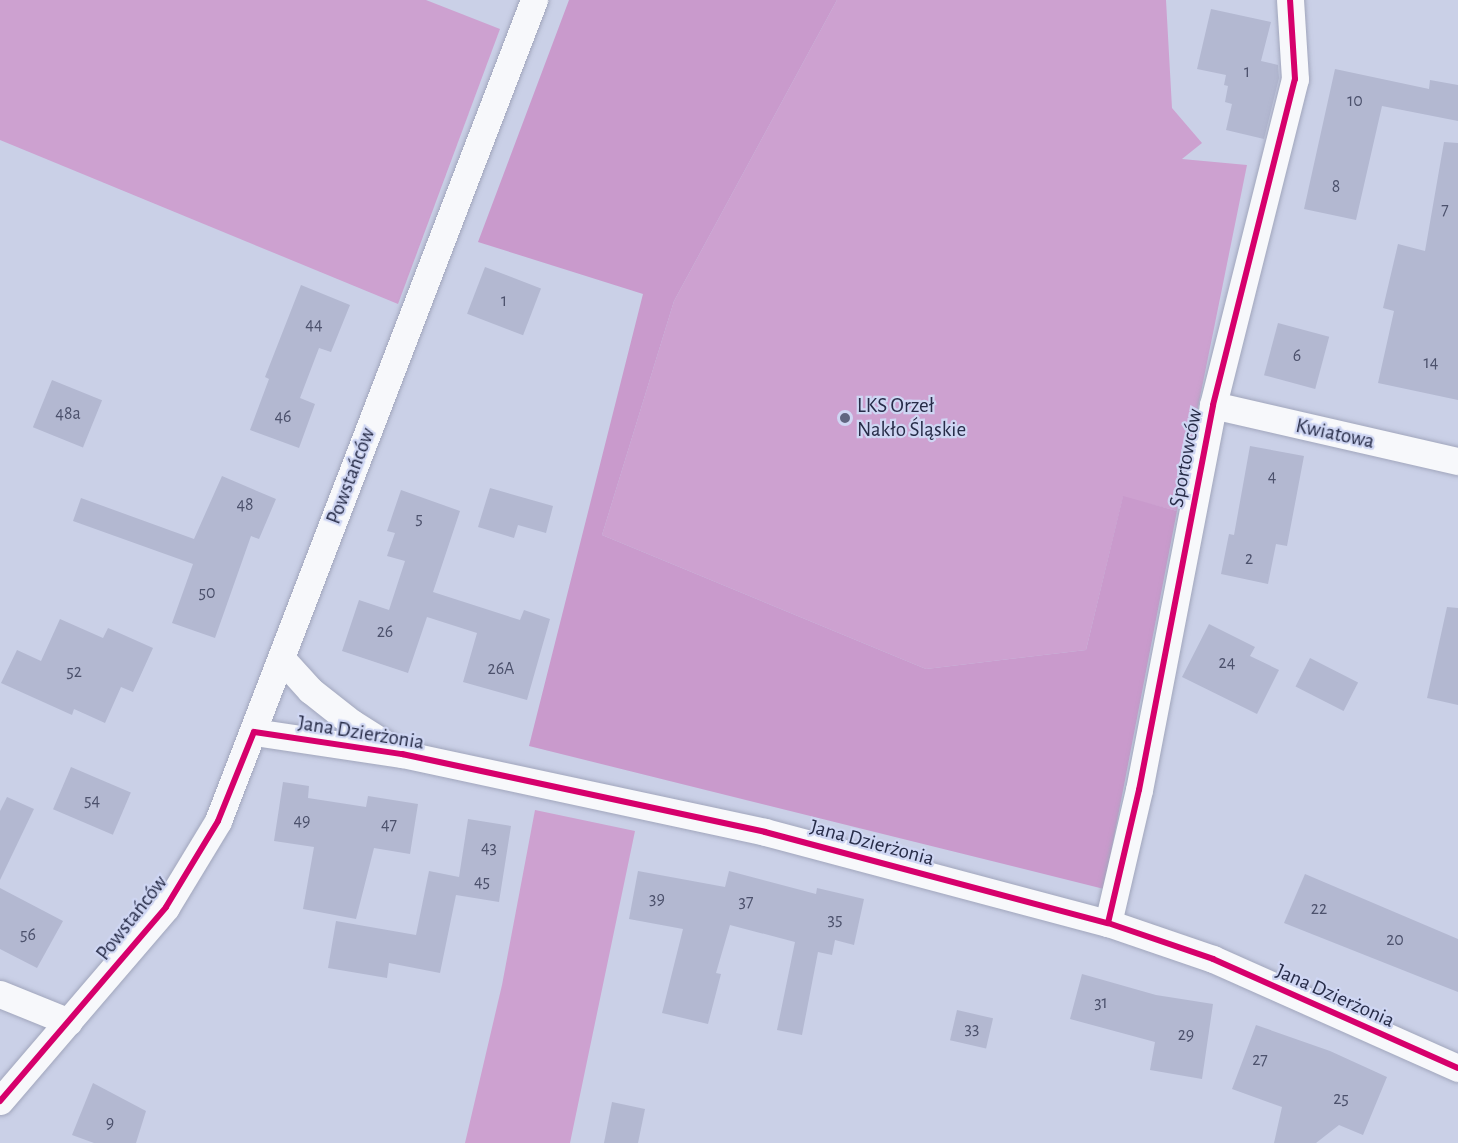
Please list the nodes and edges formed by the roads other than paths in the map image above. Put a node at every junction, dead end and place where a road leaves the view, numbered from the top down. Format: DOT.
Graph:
graph roads {
  1 [pos="534,0"];
  2 [pos="1290,0"];
  3 [pos="1213,405"];
  4 [pos="1458,461"];
  5 [pos="282,659"];
  6 [pos="254,732"];
  7 [pos="402,754"];
  8 [pos="1108,923"];
  9 [pos="0,994"];
  10 [pos="69,1022"];
  11 [pos="1458,1068"];
  12 [pos="0,1101"];
  1 -- 5 [label="street, Powstańców"];
  2 -- 3 [label="street, Sportowców"];
  3 -- 4 [label="street, Kwiatowa"];
  3 -- 8 [label="street, Sportowców"];
  5 -- 6 [label="street, Powstańców"];
  5 -- 7 [label="street, Jana Dzierżonia"];
  6 -- 7 [label="street, Jana Dzierżonia"];
  6 -- 10 [label="street, Powstańców"];
  7 -- 8 [label="street, Jana Dzierżonia"];
  8 -- 11 [label="street, Jana Dzierżonia"];
  9 -- 10 [label="street"];
  10 -- 12 [label="street, Powstańców"];
}
